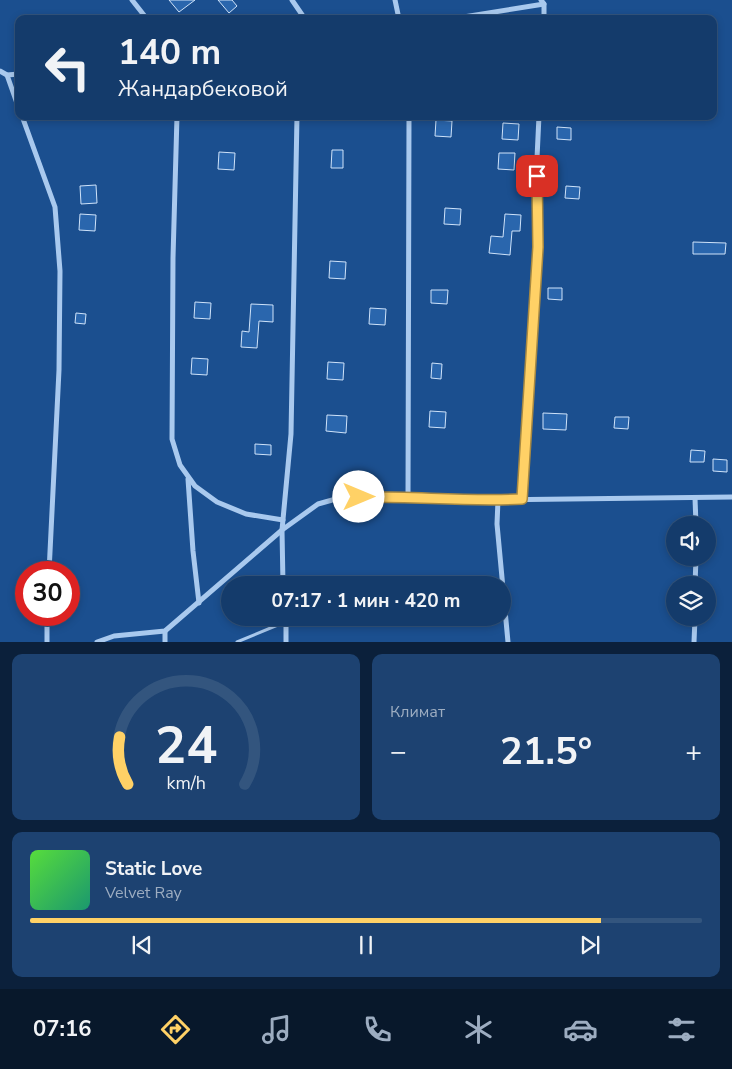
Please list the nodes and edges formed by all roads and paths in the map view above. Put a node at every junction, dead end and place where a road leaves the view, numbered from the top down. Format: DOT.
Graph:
graph roads {
  1 [pos="132,0"];
  2 [pos="292,0"];
  3 [pos="395,0"];
  4 [pos="542,2"];
  5 [pos="144,15"];
  6 [pos="302,15"];
  7 [pos="398,15"];
  8 [pos="472,15"];
  9 [pos="544,15"];
  10 [pos="0,71"];
  11 [pos="6,74"];
  12 [pos="15,74"];
  13 [pos="15,98"];
  14 [pos="23,120"];
  15 [pos="177,120"];
  16 [pos="297,120"];
  17 [pos="409,120"];
  18 [pos="539,120"];
  19 [pos="188,479"];
  20 [pos="408,497"];
  21 [pos="732,497"];
  22 [pos="695,498"];
  23 [pos="522,499"];
  24 [pos="498,500"];
  25 [pos="696,516"];
  26 [pos="283,520"];
  27 [pos="282,530"];
  28 [pos="50,561"];
  29 [pos="283,576"];
  30 [pos="199,603"];
  31 [pos="47,626"];
  32 [pos="271,626"];
  33 [pos="286,626"];
  34 [pos="695,626"];
  35 [pos="165,630"];
  36 [pos="47,642"];
  37 [pos="97,642"];
  38 [pos="165,642"];
  39 [pos="237,642"];
  40 [pos="286,642"];
  41 [pos="508,642"];
  42 [pos="694,642"];
  1 -- 5 [label="street"];
  2 -- 6 [label="street"];
  3 -- 7 [label="street"];
  4 -- 8 [label="street"];
  4 -- 9 [label="street"];
  10 -- 11 [label="street"];
  11 -- 12 [label="street"];
  11 -- 13 [label="street"];
  14 -- 28 [label="street"];
  15 -- 19 [label="street"];
  16 -- 26 [label="street"];
  17 -- 20 [label="street"];
  18 -- 23 [label="street"];
  19 -- 26 [label="street"];
  19 -- 30 [label="street"];
  20 -- 24 [label="street"];
  20 -- 27 [label="street"];
  21 -- 22 [label="street"];
  22 -- 23 [label="street"];
  22 -- 25 [label="street"];
  23 -- 24 [label="street"];
  24 -- 41 [label="street"];
  26 -- 27 [label="street"];
  27 -- 29 [label="street"];
  27 -- 30 [label="street"];
  30 -- 35 [label="street"];
  31 -- 36 [label="street"];
  32 -- 39 [label="lane"];
  33 -- 40 [label="street"];
  34 -- 42 [label="street"];
  35 -- 37 [label="street"];
  35 -- 38 [label="street"];
}
